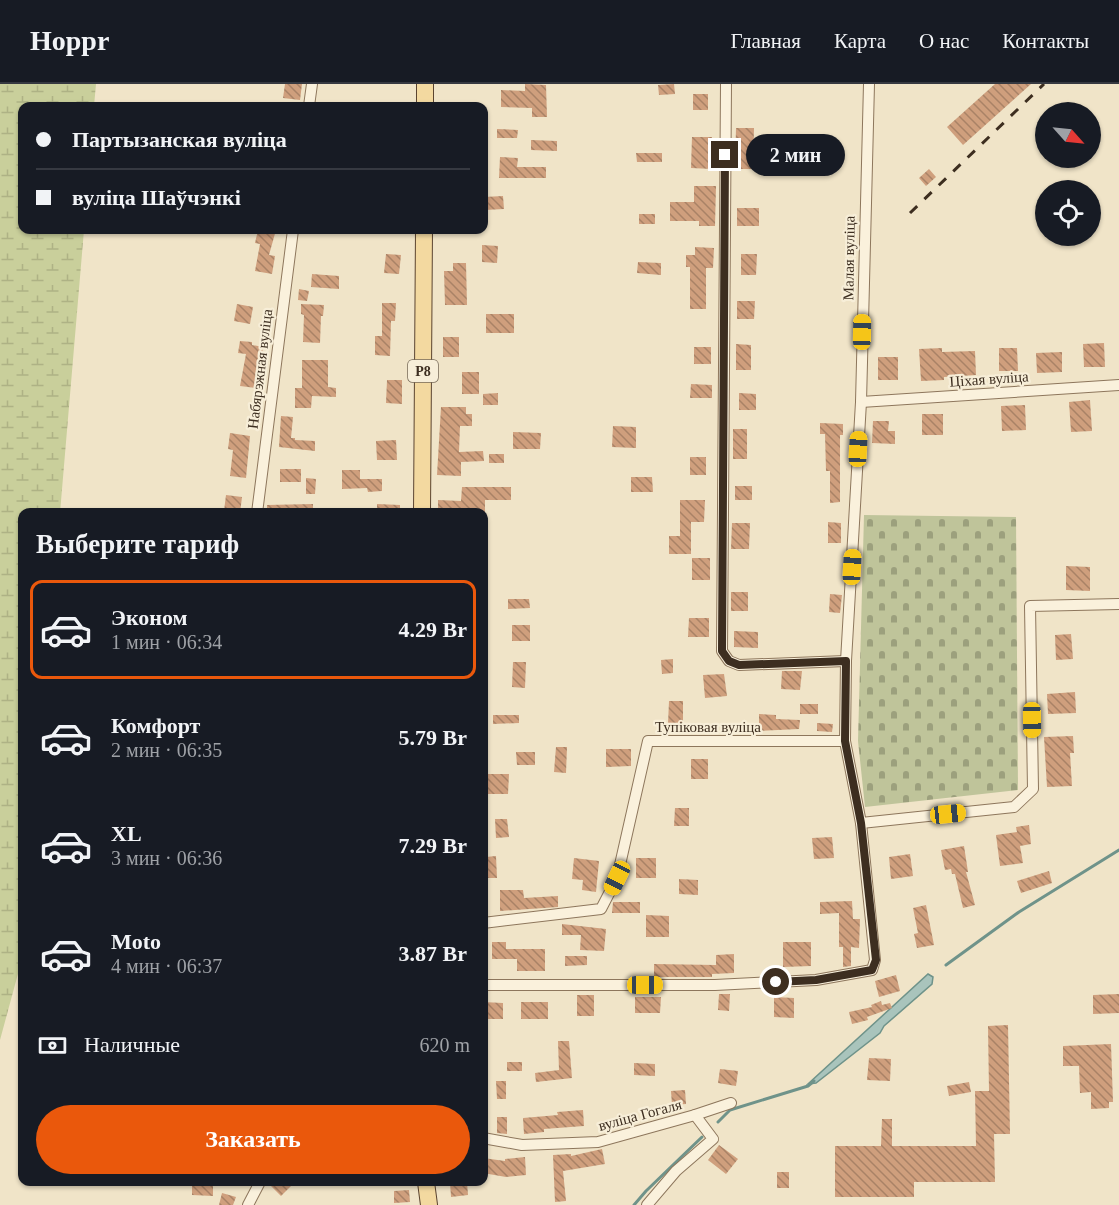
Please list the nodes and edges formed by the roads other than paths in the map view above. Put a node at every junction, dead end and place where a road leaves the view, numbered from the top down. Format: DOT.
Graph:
graph roads {
  1 [pos="312,84"];
  2 [pos="425,84"];
  3 [pos="726,84"];
  4 [pos="869,84"];
  5 [pos="310,102"];
  6 [pos="425,102"];
  7 [pos="292,234"];
  8 [pos="424,234"];
  9 [pos="1119,385"];
  10 [pos="861,402"];
  11 [pos="258,508"];
  12 [pos="423,508"];
  13 [pos="1119,604"];
  14 [pos="846,661"];
  15 [pos="845,741"];
  16 [pos="861,823"];
  17 [pos="488,921"];
  18 [pos="488,985"];
  19 [pos="731,1103"];
  20 [pos="695,1115"];
  21 [pos="488,1139"];
  22 [pos="258,1186"];
  23 [pos="427,1186"];
  24 [pos="248,1205"];
  25 [pos="429,1205"];
  26 [pos="647,1205"];
  1 -- 5 [label="street"];
  2 -- 6 [label="main road"];
  3 -- 14 [label="street"];
  4 -- 10 [label="street, Малая вуліца"];
  7 -- 11 [label="street, Набярэжная вуліца"];
  8 -- 12 [label="main road, Р8"];
  9 -- 10 [label="street, Ціхая вуліца"];
  10 -- 14 [label="street, Малая вуліца"];
  13 -- 16 [label="street"];
  14 -- 15 [label="street, Малая вуліца"];
  15 -- 16 [label="street, Малая вуліца"];
  15 -- 17 [label="street, Тупіковая вуліца"];
  16 -- 18 [label="street, Малая вуліца"];
  19 -- 20 [label="street, вуліца Гогаля"];
  20 -- 21 [label="street, вуліца Гогаля"];
  20 -- 26 [label="street"];
  22 -- 24 [label="street"];
  23 -- 25 [label="main road"];
}
